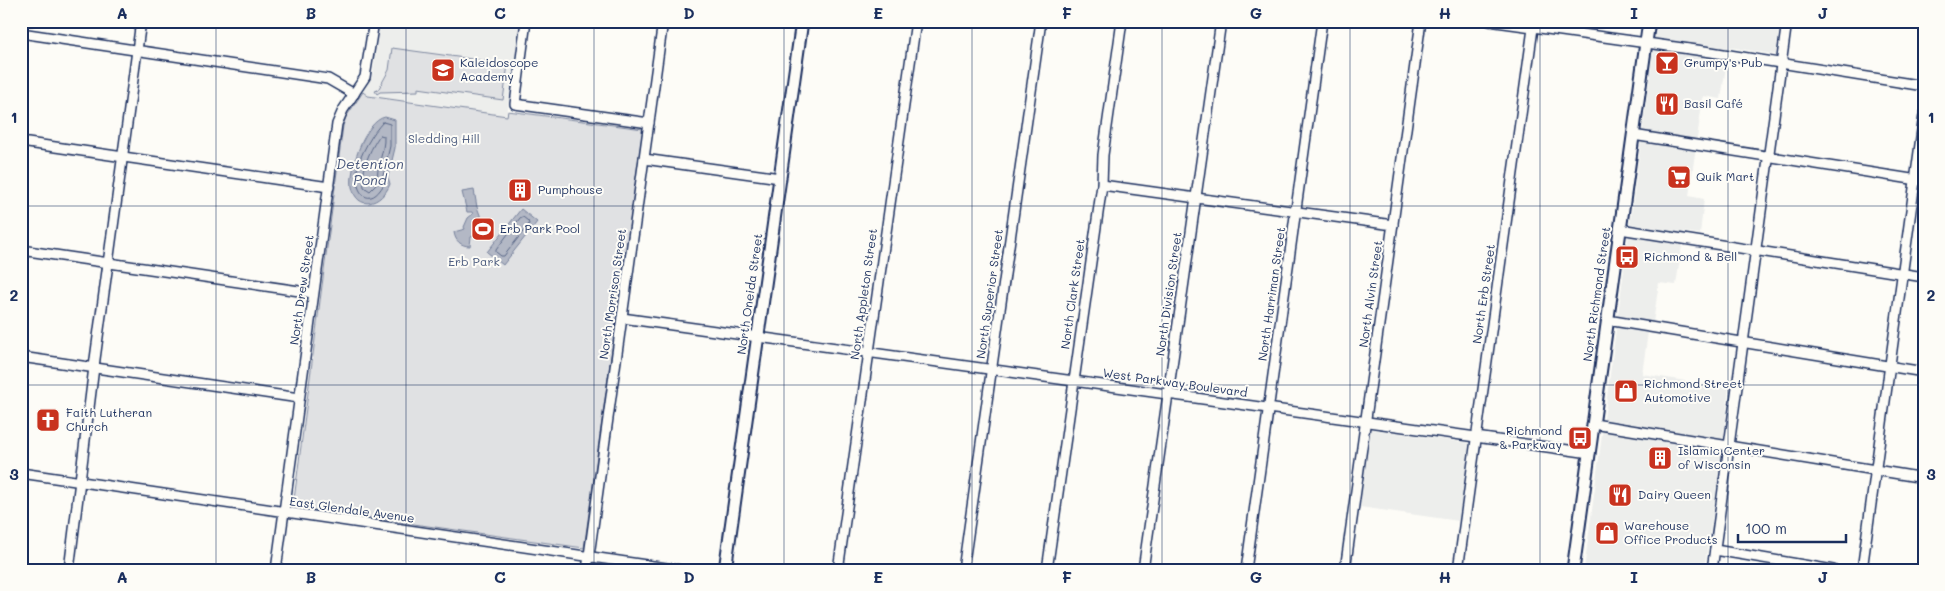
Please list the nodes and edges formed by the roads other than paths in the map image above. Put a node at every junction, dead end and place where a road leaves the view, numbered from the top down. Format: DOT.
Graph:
graph roads {
  1 [pos="142,21"];
  2 [pos="374,21"];
  3 [pos="526,21"];
  4 [pos="663,21"];
  5 [pos="802,21"];
  6 [pos="916,21"];
  7 [pos="1041,21"];
  8 [pos="1122,21"];
  9 [pos="1221,21"];
  10 [pos="1322,21"];
  11 [pos="1421,21"];
  12 [pos="1489,21"];
  13 [pos="1649,21"];
  14 [pos="1787,21"];
  15 [pos="1534,24"];
  16 [pos="21,33"];
  17 [pos="1646,42"];
  18 [pos="137,50"];
  19 [pos="1781,63"];
  20 [pos="1924,86"];
  21 [pos="354,94"];
  22 [pos="1924,115"];
  23 [pos="649,123"];
  24 [pos="1633,135"];
  25 [pos="21,142"];
  26 [pos="1768,156"];
  27 [pos="122,157"];
  28 [pos="644,159"];
  29 [pos="780,178"];
  30 [pos="1919,181"];
  31 [pos="1102,184"];
  32 [pos="329,187"];
  33 [pos="1195,197"];
  34 [pos="1296,211"];
  35 [pos="1393,225"];
  36 [pos="1620,229"];
  37 [pos="21,250"];
  38 [pos="1755,250"];
  39 [pos="108,263"];
  40 [pos="1902,274"];
  41 [pos="1924,277"];
  42 [pos="313,294"];
  43 [pos="622,318"];
  44 [pos="1608,320"];
  45 [pos="758,337"];
  46 [pos="1742,343"];
  47 [pos="869,352"];
  48 [pos="21,357"];
  49 [pos="1889,366"];
  50 [pos="94,368"];
  51 [pos="992,370"];
  52 [pos="1924,372"];
  53 [pos="1073,382"];
  54 [pos="1168,395"];
  55 [pos="299,398"];
  56 [pos="1268,408"];
  57 [pos="1365,422"];
  58 [pos="1594,424"];
  59 [pos="1477,437"];
  60 [pos="1729,446"];
  61 [pos="1590,453"];
  62 [pos="1876,470"];
  63 [pos="21,473"];
  64 [pos="1924,478"];
  65 [pos="80,482"];
  66 [pos="284,512"];
  67 [pos="1715,550"];
  68 [pos="588,557"];
  69 [pos="69,570"];
  70 [pos="276,570"];
  71 [pos="587,570"];
  72 [pos="680,570"];
  73 [pos="725,570"];
  74 [pos="838,570"];
  75 [pos="963,570"];
  76 [pos="1047,570"];
  77 [pos="1143,570"];
  78 [pos="1246,570"];
  79 [pos="1345,570"];
  80 [pos="1458,570"];
  81 [pos="1573,570"];
  82 [pos="1712,570"];
  83 [pos="1833,570"];
  84 [pos="1862,570"];
  1 -- 18 [label="street"];
  2 -- 21 [label="street, North Drew Street"];
  3 -- 23 [label="street"];
  4 -- 23 [label="street, North Morrison Street"];
  5 -- 29 [label="main road, North Oneida Street"];
  6 -- 47 [label="street, North Appleton Street"];
  7 -- 51 [label="street, North Superior Street"];
  8 -- 31 [label="street, North Clark Street"];
  9 -- 33 [label="street, North Division Street"];
  10 -- 34 [label="street, North Harriman Street"];
  11 -- 35 [label="street, North Alvin Street"];
  12 -- 15 [label="street"];
  13 -- 17 [label="main road, North Richmond Street"];
  14 -- 19 [label="street"];
  15 -- 17 [label="street"];
  15 -- 59 [label="street, North Erb Street"];
  16 -- 18 [label="street"];
  17 -- 19 [label="street"];
  17 -- 24 [label="main road, North Richmond Street"];
  18 -- 21 [label="street"];
  18 -- 27 [label="street"];
  19 -- 20 [label="street"];
  19 -- 26 [label="street"];
  21 -- 32 [label="street, North Drew Street"];
  22 -- 30 [label="street"];
  23 -- 28 [label="street, North Morrison Street"];
  24 -- 26 [label="street"];
  24 -- 36 [label="main road, North Richmond Street"];
  25 -- 27 [label="street"];
  26 -- 30 [label="street"];
  26 -- 38 [label="street"];
  27 -- 32 [label="street"];
  27 -- 39 [label="street"];
  28 -- 29 [label="street"];
  28 -- 43 [label="street, North Morrison Street"];
  29 -- 45 [label="main road, North Oneida Street"];
  30 -- 40 [label="street"];
  31 -- 33 [label="street"];
  31 -- 53 [label="street, North Clark Street"];
  32 -- 42 [label="street, North Drew Street"];
  33 -- 34 [label="street"];
  33 -- 54 [label="street, North Division Street"];
  34 -- 35 [label="street"];
  34 -- 56 [label="street, North Harriman Street"];
  35 -- 57 [label="street, North Alvin Street"];
  36 -- 38 [label="street"];
  36 -- 44 [label="main road, North Richmond Street"];
  37 -- 39 [label="street"];
  38 -- 40 [label="street"];
  38 -- 46 [label="street"];
  39 -- 42 [label="street"];
  39 -- 50 [label="street"];
  40 -- 41 [label="street"];
  40 -- 49 [label="street"];
  42 -- 55 [label="street, North Drew Street"];
  43 -- 45 [label="street, West Parkway Boulevard"];
  43 -- 68 [label="street, North Morrison Street"];
  44 -- 46 [label="street"];
  44 -- 58 [label="main road, North Richmond Street"];
  45 -- 47 [label="street, West Parkway Boulevard"];
  45 -- 73 [label="main road, North Oneida Street"];
  46 -- 49 [label="street"];
  46 -- 60 [label="street"];
  47 -- 51 [label="street, West Parkway Boulevard"];
  47 -- 74 [label="street, North Appleton Street"];
  48 -- 50 [label="street"];
  49 -- 52 [label="street"];
  49 -- 62 [label="street"];
  50 -- 55 [label="street"];
  50 -- 65 [label="street"];
  51 -- 53 [label="street, West Parkway Boulevard"];
  51 -- 75 [label="street, North Superior Street"];
  53 -- 54 [label="street, West Parkway Boulevard"];
  53 -- 76 [label="street, North Clark Street"];
  54 -- 56 [label="street, West Parkway Boulevard"];
  54 -- 77 [label="street, North Division Street"];
  55 -- 66 [label="street, North Drew Street"];
  56 -- 57 [label="street, West Parkway Boulevard"];
  56 -- 78 [label="street, North Harriman Street"];
  57 -- 59 [label="street, West Parkway Boulevard"];
  57 -- 79 [label="street, North Alvin Street"];
  58 -- 60 [label="street"];
  58 -- 61 [label="main road, North Richmond Street"];
  59 -- 61 [label="street, West Parkway Boulevard"];
  59 -- 80 [label="street, North Erb Street"];
  60 -- 62 [label="street"];
  60 -- 67 [label="street"];
  61 -- 81 [label="main road, North Richmond Street"];
  62 -- 64 [label="street"];
  62 -- 84 [label="street"];
  63 -- 65 [label="street, East Glendale Avenue"];
  65 -- 66 [label="street, East Glendale Avenue"];
  65 -- 69 [label="street"];
  66 -- 68 [label="street, East Glendale Avenue"];
  66 -- 70 [label="street, North Drew Street"];
  67 -- 82 [label="street"];
  67 -- 83 [label="street"];
  68 -- 71 [label="street, North Morrison Street"];
  68 -- 72 [label="street, East Glendale Avenue"];
}
